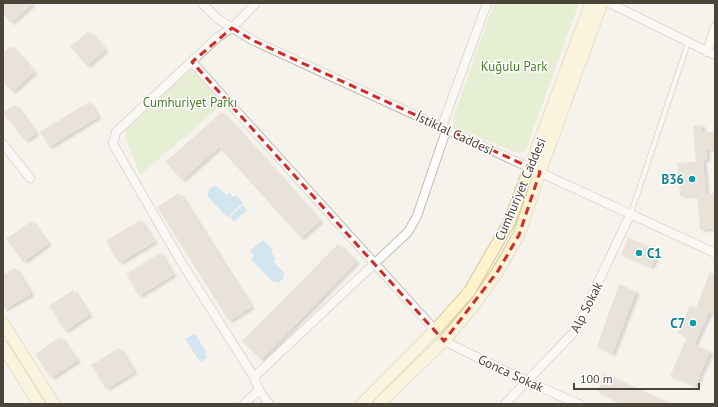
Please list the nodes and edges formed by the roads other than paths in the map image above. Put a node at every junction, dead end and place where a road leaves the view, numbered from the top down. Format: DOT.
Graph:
graph roads {
  1 [pos="202,3"];
  2 [pos="256,3"];
  3 [pos="487,3"];
  4 [pos="591,3"];
  5 [pos="602,3"];
  6 [pos="609,3"];
  7 [pos="715,27"];
  8 [pos="232,28"];
  9 [pos="688,43"];
  10 [pos="707,52"];
  11 [pos="715,55"];
  12 [pos="192,62"];
  13 [pos="445,127"];
  14 [pos="3,144"];
  15 [pos="535,170"];
  16 [pos="30,178"];
  17 [pos="631,213"];
  18 [pos="715,253"];
  19 [pos="374,264"];
  20 [pos="3,324"];
  21 [pos="435,330"];
  22 [pos="444,340"];
  23 [pos="3,347"];
  24 [pos="254,377"];
  25 [pos="526,381"];
  26 [pos="259,390"];
  27 [pos="39,404"];
  28 [pos="54,404"];
  29 [pos="244,404"];
  30 [pos="269,404"];
  31 [pos="362,404"];
  32 [pos="379,404"];
  33 [pos="505,404"];
  34 [pos="579,404"];
  1 -- 8 [label="street, İstiklal Caddesi"];
  2 -- 8 [label="street"];
  3 -- 13 [label="street"];
  4 -- 15 [label="main road, Cumhuriyet Caddesi"];
  5 -- 15 [label="main road, Cumhuriyet Caddesi"];
  6 -- 9 [label="street"];
  7 -- 10 [label="street"];
  8 -- 12 [label="street"];
  8 -- 13 [label="street, İstiklal Caddesi"];
  9 -- 10 [label="street"];
  9 -- 17 [label="lane"];
  10 -- 11 [label="street"];
  12 -- 19 [label="street"];
  12 -- 24 [label="street"];
  13 -- 15 [label="street, İstiklal Caddesi"];
  13 -- 19 [label="street"];
  14 -- 16 [label="street"];
  15 -- 17 [label="street, İstiklal Caddesi"];
  15 -- 21 [label="main road, Cumhuriyet Caddesi"];
  15 -- 22 [label="main road, Cumhuriyet Caddesi"];
  17 -- 18 [label="street, İstiklal Caddesi"];
  17 -- 25 [label="street, Alp Sokak"];
  19 -- 21 [label="street"];
  19 -- 24 [label="street"];
  20 -- 28 [label="main road"];
  21 -- 22 [label="main road"];
  21 -- 31 [label="main road, Cumhuriyet Caddesi"];
  22 -- 25 [label="street, Gonca Sokak"];
  22 -- 32 [label="main road, Cumhuriyet Caddesi"];
  23 -- 27 [label="main road"];
  24 -- 26 [label="street"];
  25 -- 33 [label="street, Alp Sokak"];
  25 -- 34 [label="street, Gonca Sokak"];
  26 -- 29 [label="street"];
  26 -- 30 [label="street"];
}
